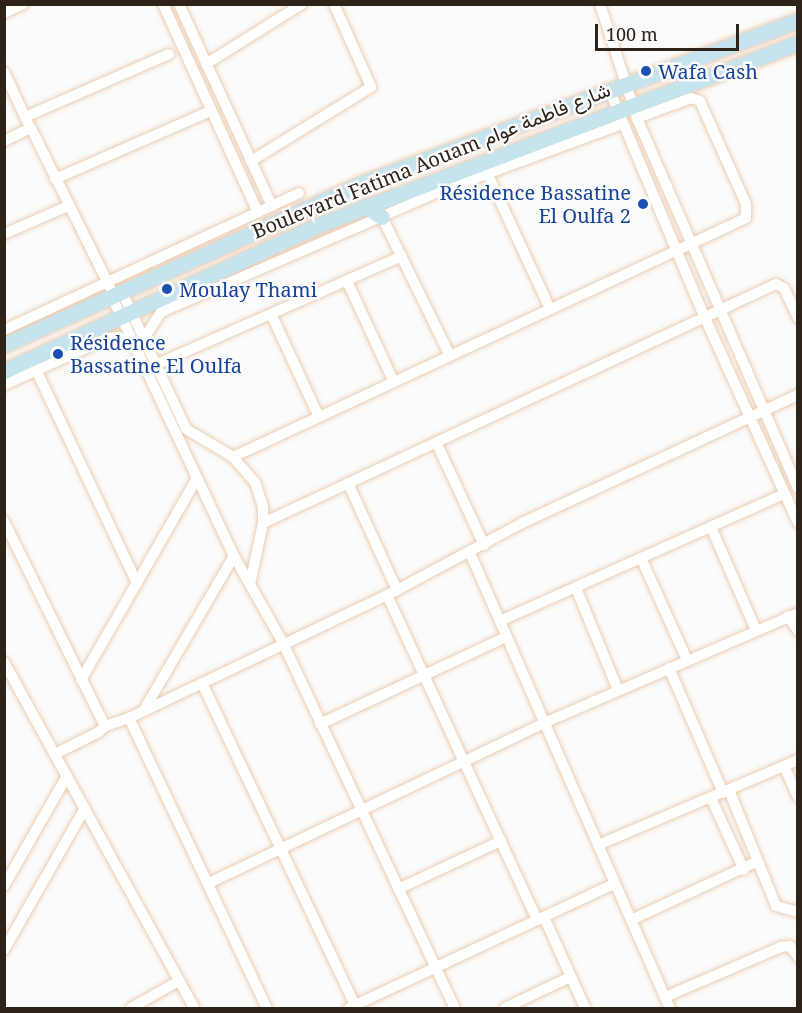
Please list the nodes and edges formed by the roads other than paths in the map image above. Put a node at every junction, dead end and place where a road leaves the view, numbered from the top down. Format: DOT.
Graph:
graph roads {
  1 [pos="23,4"];
  2 [pos="163,4"];
  3 [pos="178,4"];
  4 [pos="302,4"];
  5 [pos="334,4"];
  6 [pos="600,4"];
  7 [pos="4,13"];
  8 [pos="798,20"];
  9 [pos="798,43"];
  10 [pos="169,54"];
  11 [pos="206,64"];
  12 [pos="4,72"];
  13 [pos="616,86"];
  14 [pos="212,111"];
  15 [pos="627,115"];
  16 [pos="25,117"];
  17 [pos="576,126"];
  18 [pos="31,128"];
  19 [pos="4,141"];
  20 [pos="572,143"];
  21 [pos="251,161"];
  22 [pos="487,173"];
  23 [pos="56,179"];
  24 [pos="299,193"];
  25 [pos="69,206"];
  26 [pos="365,206"];
  27 [pos="269,213"];
  28 [pos="382,217"];
  29 [pos="4,234"];
  30 [pos="689,245"];
  31 [pos="676,251"];
  32 [pos="402,256"];
  33 [pos="347,281"];
  34 [pos="113,290"];
  35 [pos="550,309"];
  36 [pos="718,312"];
  37 [pos="127,316"];
  38 [pos="272,316"];
  39 [pos="705,318"];
  40 [pos="798,318"];
  41 [pos="4,330"];
  42 [pos="139,341"];
  43 [pos="4,345"];
  44 [pos="449,354"];
  45 [pos="33,365"];
  46 [pos="155,365"];
  47 [pos="4,371"];
  48 [pos="393,380"];
  49 [pos="4,385"];
  50 [pos="798,395"];
  51 [pos="763,411"];
  52 [pos="318,415"];
  53 [pos="750,417"];
  54 [pos="436,442"];
  55 [pos="233,456"];
  56 [pos="197,478"];
  57 [pos="348,483"];
  58 [pos="797,488"];
  59 [pos="784,494"];
  60 [pos="4,520"];
  61 [pos="263,523"];
  62 [pos="798,523"];
  63 [pos="711,527"];
  64 [pos="484,545"];
  65 [pos="470,553"];
  66 [pos="234,556"];
  67 [pos="641,558"];
  68 [pos="137,583"];
  69 [pos="250,584"];
  70 [pos="576,588"];
  71 [pos="392,593"];
  72 [pos="793,615"];
  73 [pos="500,621"];
  74 [pos="756,630"];
  75 [pos="798,631"];
  76 [pos="506,637"];
  77 [pos="283,643"];
  78 [pos="687,660"];
  79 [pos="6,667"];
  80 [pos="669,668"];
  81 [pos="423,675"];
  82 [pos="81,680"];
  83 [pos="202,683"];
  84 [pos="618,690"];
  85 [pos="144,710"];
  86 [pos="129,718"];
  87 [pos="544,723"];
  88 [pos="320,724"];
  89 [pos="105,726"];
  90 [pos="55,754"];
  91 [pos="798,760"];
  92 [pos="464,764"];
  93 [pos="784,766"];
  94 [pos="67,776"];
  95 [pos="726,792"];
  96 [pos="798,797"];
  97 [pos="711,798"];
  98 [pos="85,808"];
  99 [pos="361,810"];
  100 [pos="501,841"];
  101 [pos="598,845"];
  102 [pos="282,849"];
  103 [pos="758,861"];
  104 [pos="744,870"];
  105 [pos="209,883"];
  106 [pos="615,884"];
  107 [pos="4,886"];
  108 [pos="398,889"];
  109 [pos="798,912"];
  110 [pos="541,918"];
  111 [pos="631,920"];
  112 [pos="4,950"];
  113 [pos="798,957"];
  114 [pos="436,970"];
  115 [pos="570,977"];
  116 [pos="179,981"];
  117 [pos="665,997"];
  118 [pos="353,1007"];
  119 [pos="131,1008"];
  120 [pos="194,1008"];
  121 [pos="267,1008"];
  122 [pos="455,1008"];
  123 [pos="505,1008"];
  124 [pos="585,1008"];
  125 [pos="670,1008"];
  1 -- 7 [label="street"];
  2 -- 14 [label="street"];
  3 -- 11 [label="street"];
  4 -- 11 [label="street"];
  5 -- 21 [label="street"];
  6 -- 13 [label="street"];
  8 -- 13 [label="main road, Boulevard Fatima Aouam شارع فاطمة عوام"];
  9 -- 15 [label="main road, Boulevard Fatima Aouam شارع فاطمة عوام"];
  10 -- 16 [label="street"];
  11 -- 21 [label="street"];
  12 -- 16 [label="street"];
  13 -- 15 [label="street"];
  13 -- 27 [label="main road, Boulevard Fatima Aouam شارع فاطمة عوام"];
  14 -- 23 [label="street"];
  14 -- 27 [label="street"];
  15 -- 17 [label="main road, Boulevard Fatima Aouam شارع فاطمة عوام"];
  15 -- 20 [label="street"];
  15 -- 30 [label="street"];
  15 -- 30 [label="street"];
  15 -- 31 [label="street"];
  16 -- 18 [label="street"];
  17 -- 20 [label="main road"];
  17 -- 26 [label="main road, Boulevard Fatima Aouam شارع فاطمة عوام"];
  18 -- 19 [label="street"];
  18 -- 23 [label="street"];
  20 -- 22 [label="street"];
  21 -- 27 [label="street"];
  22 -- 28 [label="street"];
  22 -- 35 [label="street"];
  23 -- 25 [label="street"];
  24 -- 27 [label="street"];
  25 -- 29 [label="street"];
  25 -- 34 [label="street"];
  26 -- 28 [label="main road"];
  26 -- 37 [label="main road, Boulevard Fatima Aouam شارع فاطمة عوام"];
  27 -- 34 [label="main road, Boulevard Fatima Aouam شارع فاطمة عوام"];
  27 -- 34 [label="street"];
  28 -- 32 [label="street"];
  28 -- 42 [label="street"];
  30 -- 31 [label="street"];
  30 -- 36 [label="street"];
  31 -- 35 [label="street"];
  31 -- 39 [label="street"];
  32 -- 33 [label="street"];
  32 -- 44 [label="street"];
  33 -- 38 [label="street"];
  33 -- 48 [label="street"];
  34 -- 37 [label="street"];
  34 -- 41 [label="street"];
  34 -- 43 [label="main road, Boulevard Fatima Aouam شارع فاطمة عوام"];
  35 -- 44 [label="street"];
  36 -- 39 [label="street"];
  36 -- 40 [label="street"];
  36 -- 51 [label="street"];
  37 -- 42 [label="street"];
  37 -- 45 [label="main road, Boulevard Fatima Aouam شارع فاطمة عوام"];
  38 -- 46 [label="street"];
  38 -- 52 [label="street"];
  39 -- 53 [label="street"];
  39 -- 54 [label="street"];
  42 -- 45 [label="street"];
  42 -- 46 [label="street"];
  42 -- 56 [label="street"];
  44 -- 48 [label="street"];
  45 -- 47 [label="main road, Boulevard Fatima Aouam شارع فاطمة عوام"];
  45 -- 49 [label="street"];
  45 -- 68 [label="street"];
  46 -- 55 [label="street"];
  48 -- 52 [label="street"];
  50 -- 51 [label="street"];
  51 -- 53 [label="street"];
  51 -- 58 [label="street"];
  52 -- 55 [label="street"];
  53 -- 59 [label="street"];
  53 -- 64 [label="street"];
  54 -- 57 [label="street"];
  54 -- 64 [label="street"];
  55 -- 61 [label="street"];
  56 -- 66 [label="street"];
  56 -- 68 [label="street"];
  57 -- 61 [label="street"];
  57 -- 71 [label="street"];
  59 -- 62 [label="street"];
  59 -- 63 [label="street"];
  60 -- 82 [label="street"];
  61 -- 69 [label="street"];
  63 -- 67 [label="street"];
  63 -- 74 [label="street"];
  64 -- 65 [label="street"];
  65 -- 71 [label="street"];
  65 -- 73 [label="street"];
  66 -- 69 [label="street"];
  66 -- 85 [label="street"];
  67 -- 70 [label="street"];
  67 -- 78 [label="street"];
  68 -- 82 [label="street"];
  69 -- 77 [label="street"];
  70 -- 73 [label="street"];
  70 -- 84 [label="street"];
  71 -- 77 [label="street"];
  71 -- 81 [label="street"];
  72 -- 74 [label="street"];
  72 -- 75 [label="street"];
  73 -- 76 [label="street"];
  74 -- 78 [label="street"];
  76 -- 81 [label="street"];
  76 -- 87 [label="street"];
  77 -- 83 [label="street"];
  77 -- 88 [label="street"];
  78 -- 80 [label="street"];
  79 -- 90 [label="street"];
  80 -- 84 [label="street"];
  80 -- 95 [label="street"];
  81 -- 88 [label="street"];
  81 -- 92 [label="street"];
  82 -- 89 [label="street"];
  83 -- 85 [label="street"];
  83 -- 102 [label="street"];
  84 -- 87 [label="street"];
  85 -- 86 [label="street"];
  86 -- 89 [label="street"];
  86 -- 105 [label="street"];
  87 -- 92 [label="street"];
  87 -- 101 [label="street"];
  88 -- 99 [label="street"];
  89 -- 90 [label="street"];
  90 -- 94 [label="street"];
  91 -- 93 [label="street"];
  92 -- 99 [label="street"];
  92 -- 100 [label="street"];
  93 -- 95 [label="street"];
  93 -- 96 [label="street"];
  94 -- 98 [label="street"];
  94 -- 107 [label="street"];
  95 -- 97 [label="street"];
  95 -- 103 [label="street"];
  97 -- 101 [label="street"];
  97 -- 104 [label="street"];
  98 -- 112 [label="street"];
  98 -- 116 [label="street"];
  99 -- 102 [label="street"];
  99 -- 108 [label="street"];
  100 -- 108 [label="street"];
  100 -- 110 [label="street"];
  101 -- 106 [label="street"];
  102 -- 105 [label="street"];
  102 -- 118 [label="street"];
  103 -- 104 [label="street"];
  103 -- 109 [label="street"];
  104 -- 111 [label="street"];
  105 -- 121 [label="street"];
  106 -- 110 [label="street"];
  106 -- 111 [label="street"];
  108 -- 114 [label="street"];
  110 -- 114 [label="street"];
  110 -- 115 [label="street"];
  111 -- 117 [label="street"];
  113 -- 117 [label="street"];
  114 -- 118 [label="street"];
  114 -- 122 [label="street"];
  115 -- 123 [label="street"];
  115 -- 124 [label="street"];
  116 -- 119 [label="street"];
  116 -- 120 [label="street"];
  117 -- 125 [label="street"];
}
